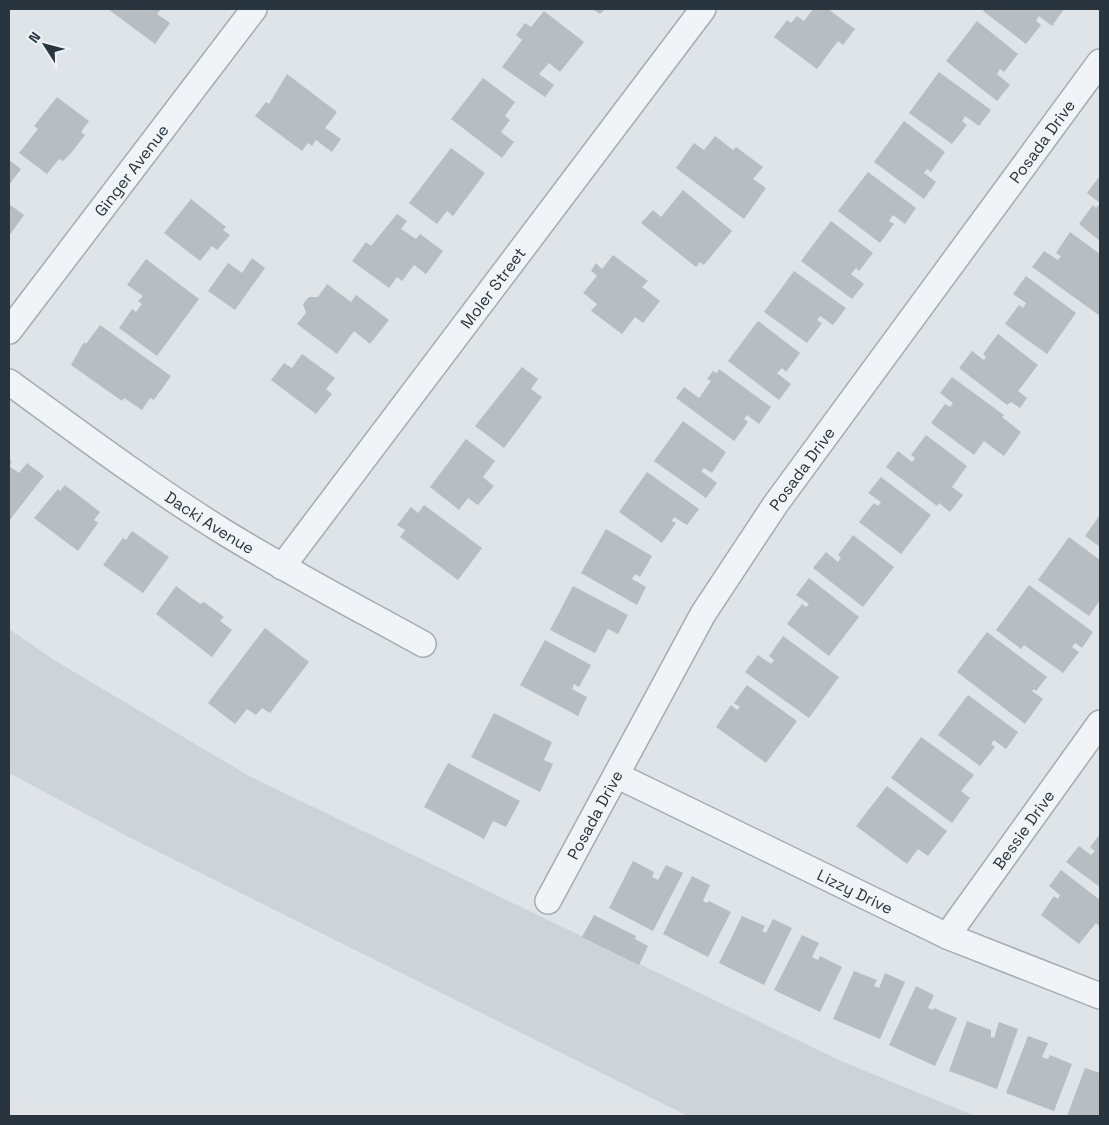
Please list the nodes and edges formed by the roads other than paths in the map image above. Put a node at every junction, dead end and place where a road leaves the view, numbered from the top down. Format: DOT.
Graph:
graph roads {
  1 [pos="254,9"];
  2 [pos="703,9"];
  3 [pos="1100,62"];
  4 [pos="9,331"];
  5 [pos="9,382"];
  6 [pos="282,567"];
  7 [pos="423,644"];
  8 [pos="1100,723"];
  9 [pos="616,775"];
  10 [pos="548,902"];
  11 [pos="947,936"];
  12 [pos="1100,996"];
  1 -- 4 [label="street, Ginger Avenue"];
  2 -- 6 [label="street, Moler Street"];
  3 -- 9 [label="street, Posada Drive"];
  5 -- 6 [label="street, Dacki Avenue"];
  6 -- 7 [label="street, Dacki Avenue"];
  8 -- 11 [label="street, Bessie Drive"];
  9 -- 10 [label="street, Posada Drive"];
  9 -- 11 [label="street, Lizzy Drive"];
  11 -- 12 [label="street, Lizzy Drive"];
}
